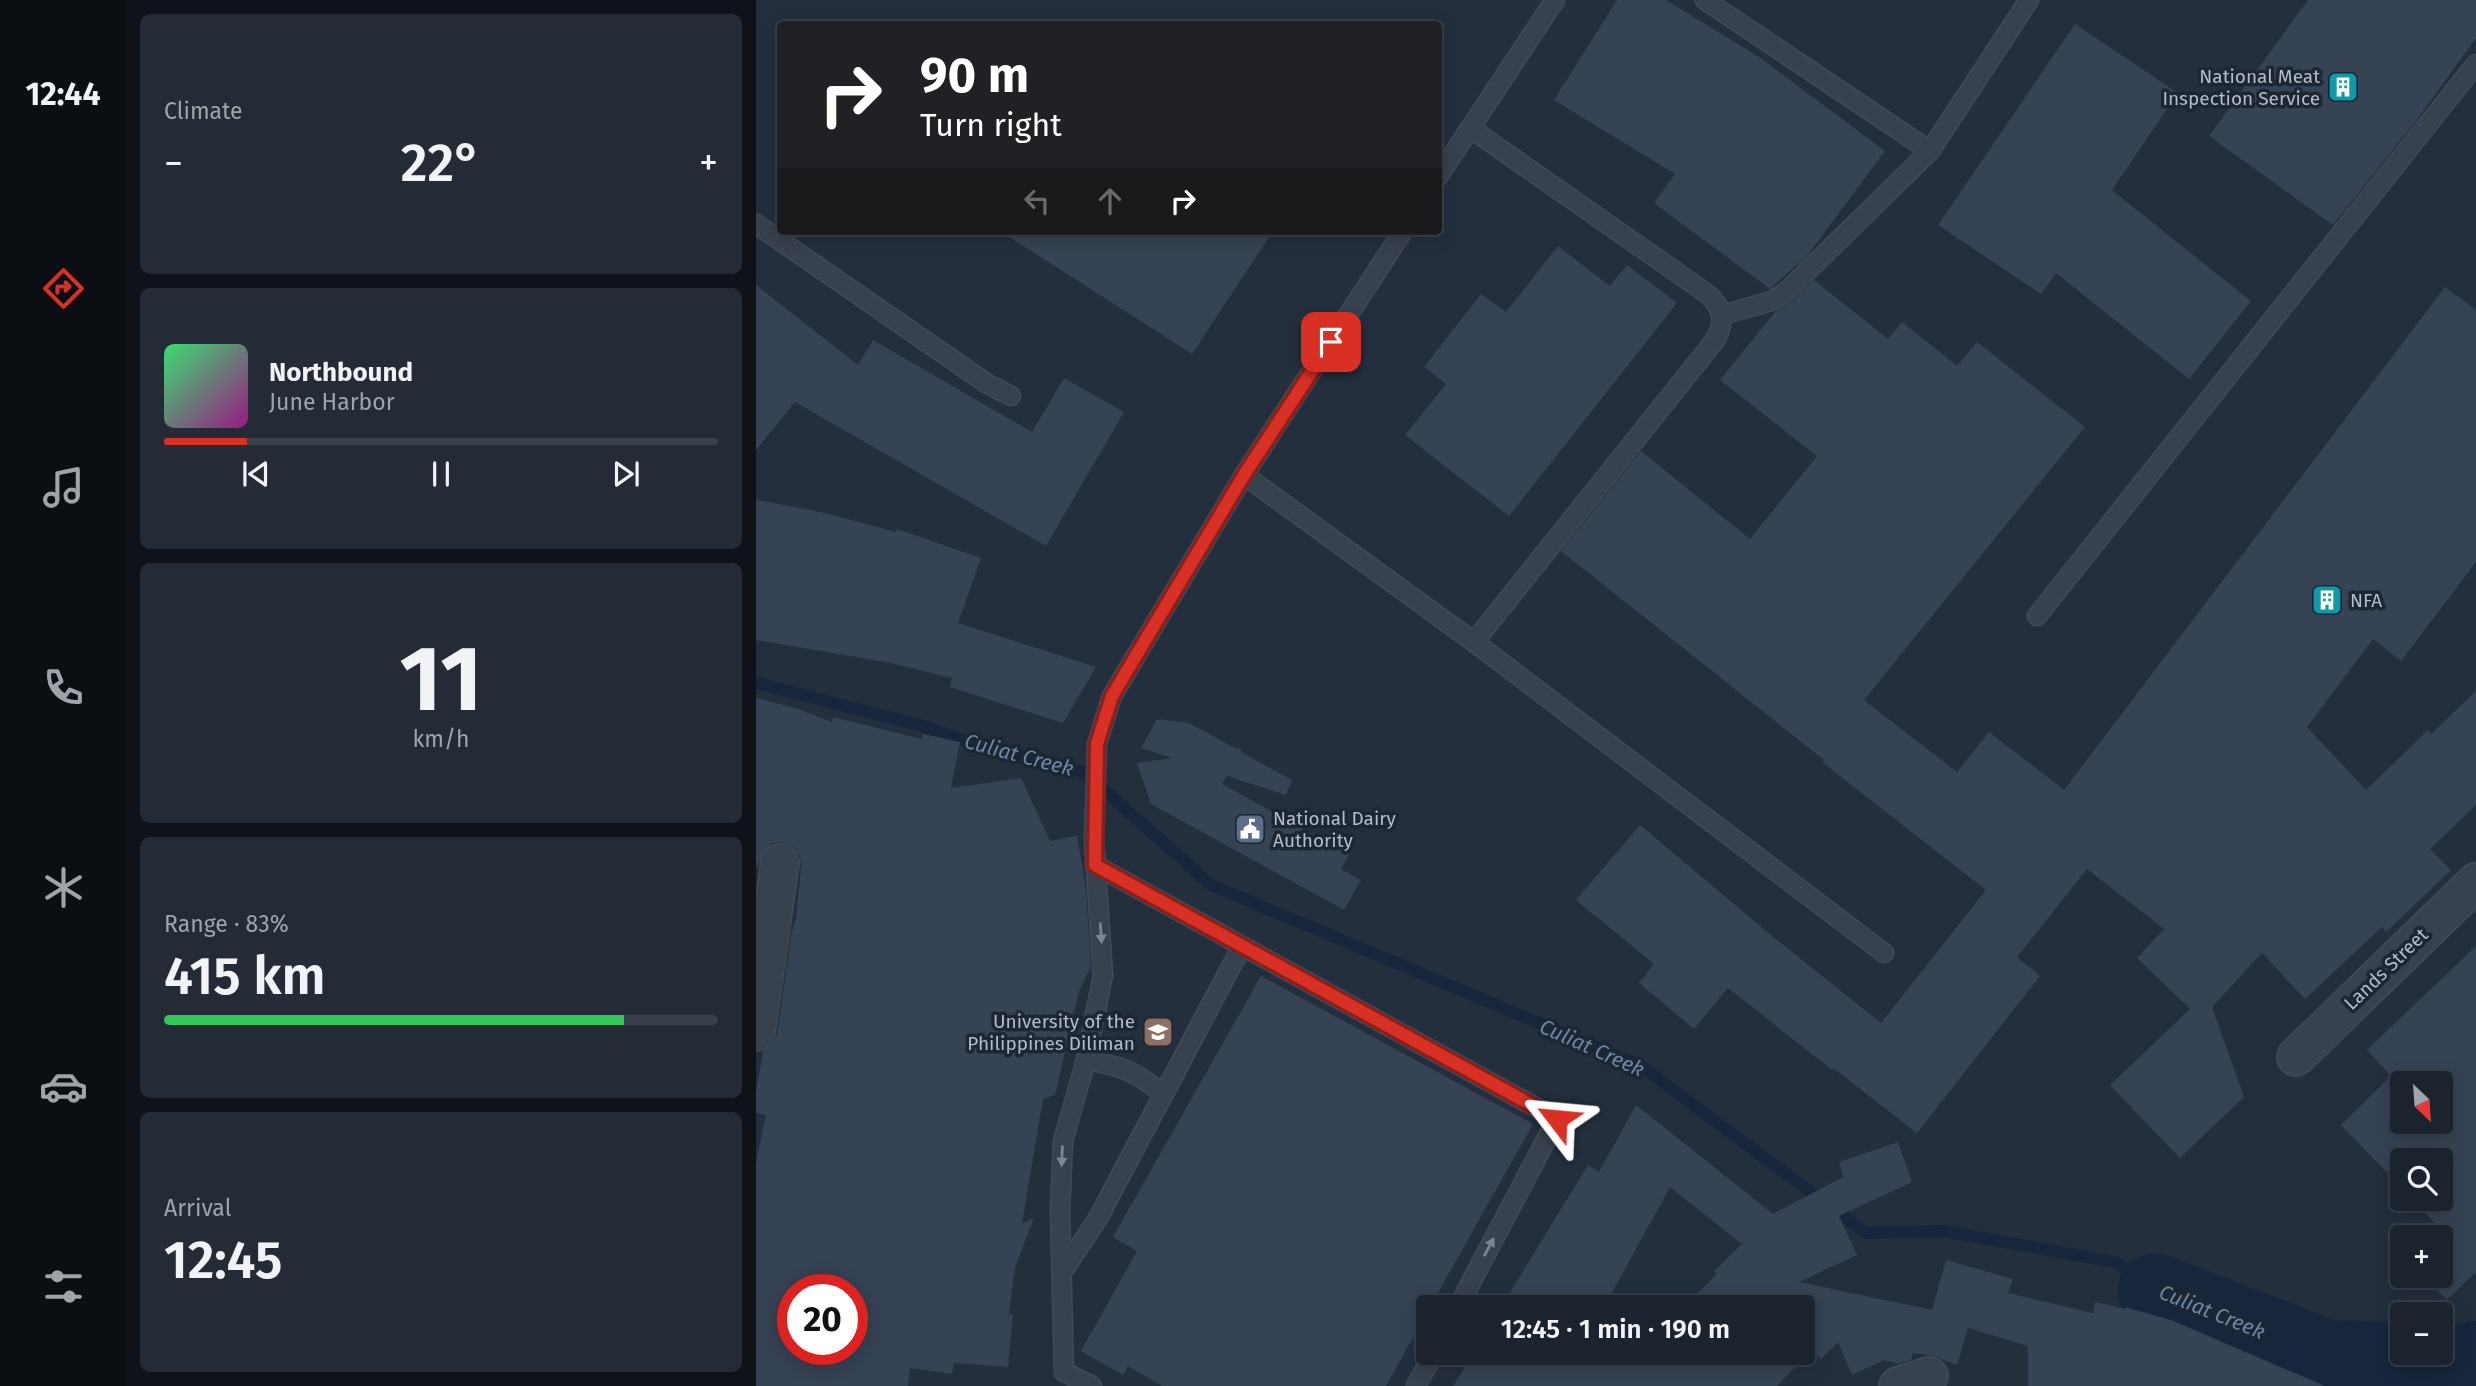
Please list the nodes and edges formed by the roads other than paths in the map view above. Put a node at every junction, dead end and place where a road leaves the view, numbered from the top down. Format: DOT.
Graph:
graph roads {
  1 [pos="1555,0"];
  2 [pos="1705,0"];
  3 [pos="2029,0"];
  4 [pos="2476,64"];
  5 [pos="1470,128"];
  6 [pos="1930,151"];
  7 [pos="1442,171"];
  8 [pos="756,224"];
  9 [pos="1400,235"];
  10 [pos="1722,315"];
  11 [pos="1012,396"];
  12 [pos="1244,475"];
  13 [pos="2037,616"];
  14 [pos="1474,642"];
  15 [pos="780,863"];
  16 [pos="1095,865"];
  17 [pos="2476,882"];
  18 [pos="1242,946"];
  19 [pos="1884,953"];
  20 [pos="756,1032"];
  21 [pos="2296,1057"];
  22 [pos="1086,1060"];
  23 [pos="1163,1094"];
  24 [pos="1062,1272"];
  25 [pos="1464,1295"];
  26 [pos="1427,1365"];
  27 [pos="1092,1386"];
  28 [pos="1416,1386"];
  1 -- 5 [label="lane"];
  2 -- 6 [label="lane"];
  3 -- 6 [label="lane"];
  4 -- 13 [label="lane"];
  5 -- 7 [label="lane"];
  5 -- 10 [label="lane"];
  6 -- 10 [label="lane"];
  8 -- 11 [label="lane"];
  9 -- 12 [label="lane"];
  10 -- 14 [label="lane"];
  12 -- 14 [label="lane"];
  12 -- 16 [label="lane"];
  14 -- 19 [label="lane"];
  15 -- 20 [label="street"];
  16 -- 18 [label="lane"];
  16 -- 22 [label="lane, one-way"];
  17 -- 21 [label="street, Lands Street"];
  18 -- 23 [label="lane"];
  25 -- 18 [label="lane, one-way"];
  22 -- 23 [label="lane"];
  22 -- 24 [label="lane, one-way"];
  23 -- 24 [label="lane"];
  24 -- 27 [label="lane"];
  26 -- 28 [label="lane"];
}
